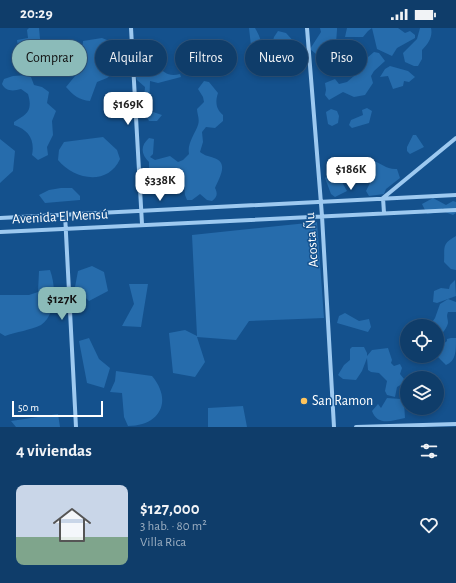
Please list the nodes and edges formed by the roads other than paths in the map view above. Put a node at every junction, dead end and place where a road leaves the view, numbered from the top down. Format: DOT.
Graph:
graph roads {
  1 [pos="131,28"];
  2 [pos="307,28"];
  3 [pos="456,138"];
  4 [pos="456,195"];
  5 [pos="383,198"];
  6 [pos="320,201"];
  7 [pos="456,210"];
  8 [pos="140,211"];
  9 [pos="384,213"];
  10 [pos="65,214"];
  11 [pos="322,216"];
  12 [pos="0,218"];
  13 [pos="142,224"];
  14 [pos="66,229"];
  15 [pos="0,232"];
  16 [pos="456,424"];
  17 [pos="76,427"];
  18 [pos="334,427"];
  19 [pos="356,427"];
  1 -- 8 [label="street"];
  2 -- 6 [label="street, Acosta Ñu"];
  3 -- 5 [label="street"];
  4 -- 5 [label="street, Avenida El Mensú"];
  5 -- 6 [label="street, Avenida El Mensú"];
  5 -- 9 [label="street"];
  6 -- 8 [label="street, Avenida El Mensú"];
  6 -- 11 [label="street, Acosta Ñu"];
  7 -- 9 [label="street, Avenida El Mensú"];
  8 -- 10 [label="street, Avenida El Mensú"];
  8 -- 13 [label="street"];
  9 -- 11 [label="street, Avenida El Mensú"];
  10 -- 12 [label="street, Avenida El Mensú"];
  10 -- 14 [label="street"];
  11 -- 13 [label="street, Avenida El Mensú"];
  11 -- 18 [label="street, Acosta Ñu"];
  13 -- 14 [label="street, Avenida El Mensú"];
  14 -- 15 [label="street, Avenida El Mensú"];
  14 -- 17 [label="street"];
  16 -- 19 [label="street"];
}
